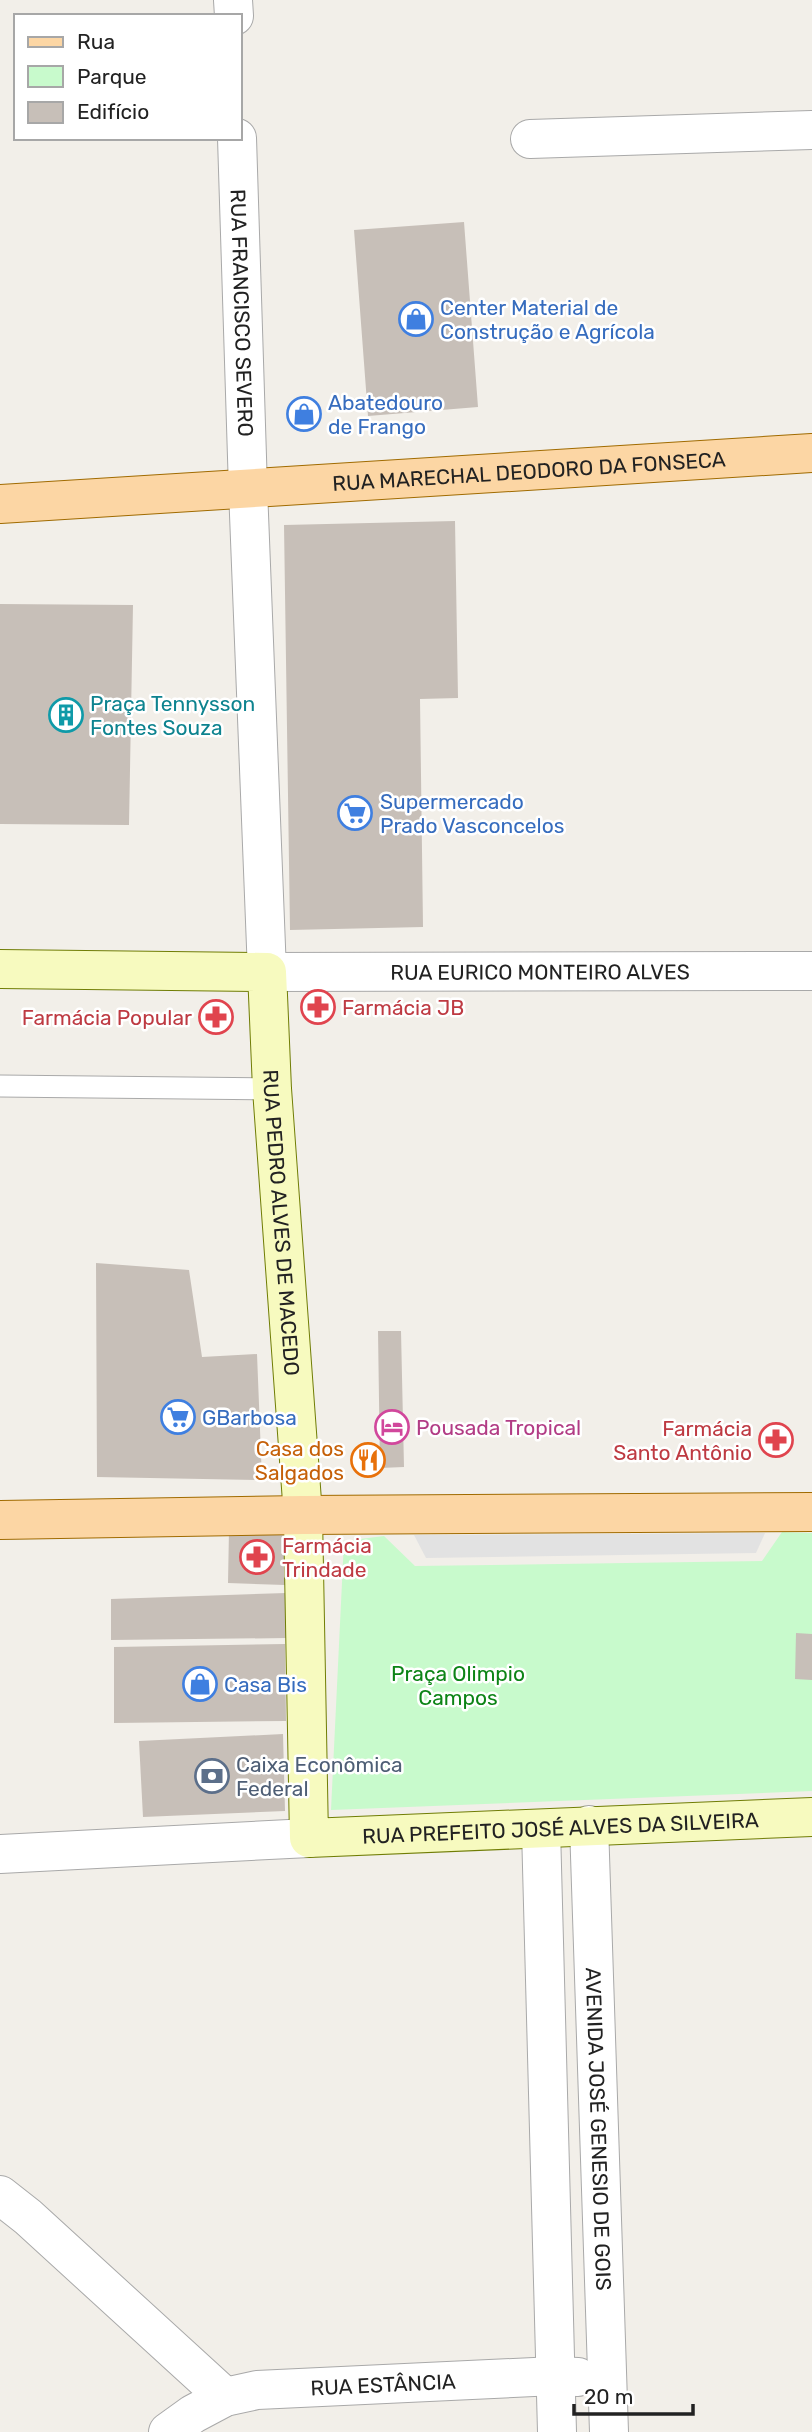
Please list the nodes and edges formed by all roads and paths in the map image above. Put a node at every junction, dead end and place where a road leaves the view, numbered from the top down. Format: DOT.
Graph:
graph roads {
  1 [pos="812,130"];
  2 [pos="530,139"];
  3 [pos="237,140"];
  4 [pos="812,453"];
  5 [pos="248,489"];
  6 [pos="0,504"];
  7 [pos="0,969"];
  8 [pos="812,971"];
  9 [pos="267,972"];
  10 [pos="0,1086"];
  11 [pos="272,1089"];
  12 [pos="812,1511"];
  13 [pos="303,1515"];
  14 [pos="0,1520"];
  15 [pos="812,1816"];
  16 [pos="589,1825"];
  17 [pos="541,1829"];
  18 [pos="309,1838"];
  19 [pos="0,1854"];
  20 [pos="0,2194"];
  21 [pos="555,2376"];
  22 [pos="608,2379"];
  23 [pos="225,2397"];
  24 [pos="168,2432"];
  25 [pos="557,2432"];
  26 [pos="609,2432"];
  1 -- 2 [label="street"];
  3 -- 5 [label="street, RUA FRANCISCO SEVERO"];
  4 -- 5 [label="main road, RUA MARECHAL DEODORO DA FONSECA"];
  5 -- 6 [label="main road"];
  5 -- 9 [label="street"];
  7 -- 9 [label="main road"];
  8 -- 9 [label="street, RUA EURICO MONTEIRO ALVES"];
  9 -- 11 [label="main road, RUA PEDRO ALVES DE MACEDO"];
  10 -- 11 [label="lane"];
  11 -- 13 [label="main road, RUA PEDRO ALVES DE MACEDO"];
  12 -- 13 [label="main road"];
  13 -- 14 [label="main road"];
  13 -- 18 [label="main road"];
  15 -- 16 [label="main road, RUA PREFEITO JOSÉ ALVES DA SILVEIRA"];
  16 -- 17 [label="main road, RUA PREFEITO JOSÉ ALVES DA SILVEIRA"];
  16 -- 22 [label="street, AVENIDA JOSÉ GENESIO DE GOIS"];
  17 -- 18 [label="main road, RUA PREFEITO JOSÉ ALVES DA SILVEIRA"];
  17 -- 21 [label="street"];
  18 -- 19 [label="street"];
  20 -- 23 [label="street"];
  21 -- 22 [label="street, RUA ESTÂNCIA"];
  21 -- 23 [label="street, RUA ESTÂNCIA"];
  21 -- 25 [label="street"];
  22 -- 26 [label="street, AVENIDA JOSÉ GENESIO DE GOIS"];
  23 -- 24 [label="street, RUA ESTÂNCIA"];
}
